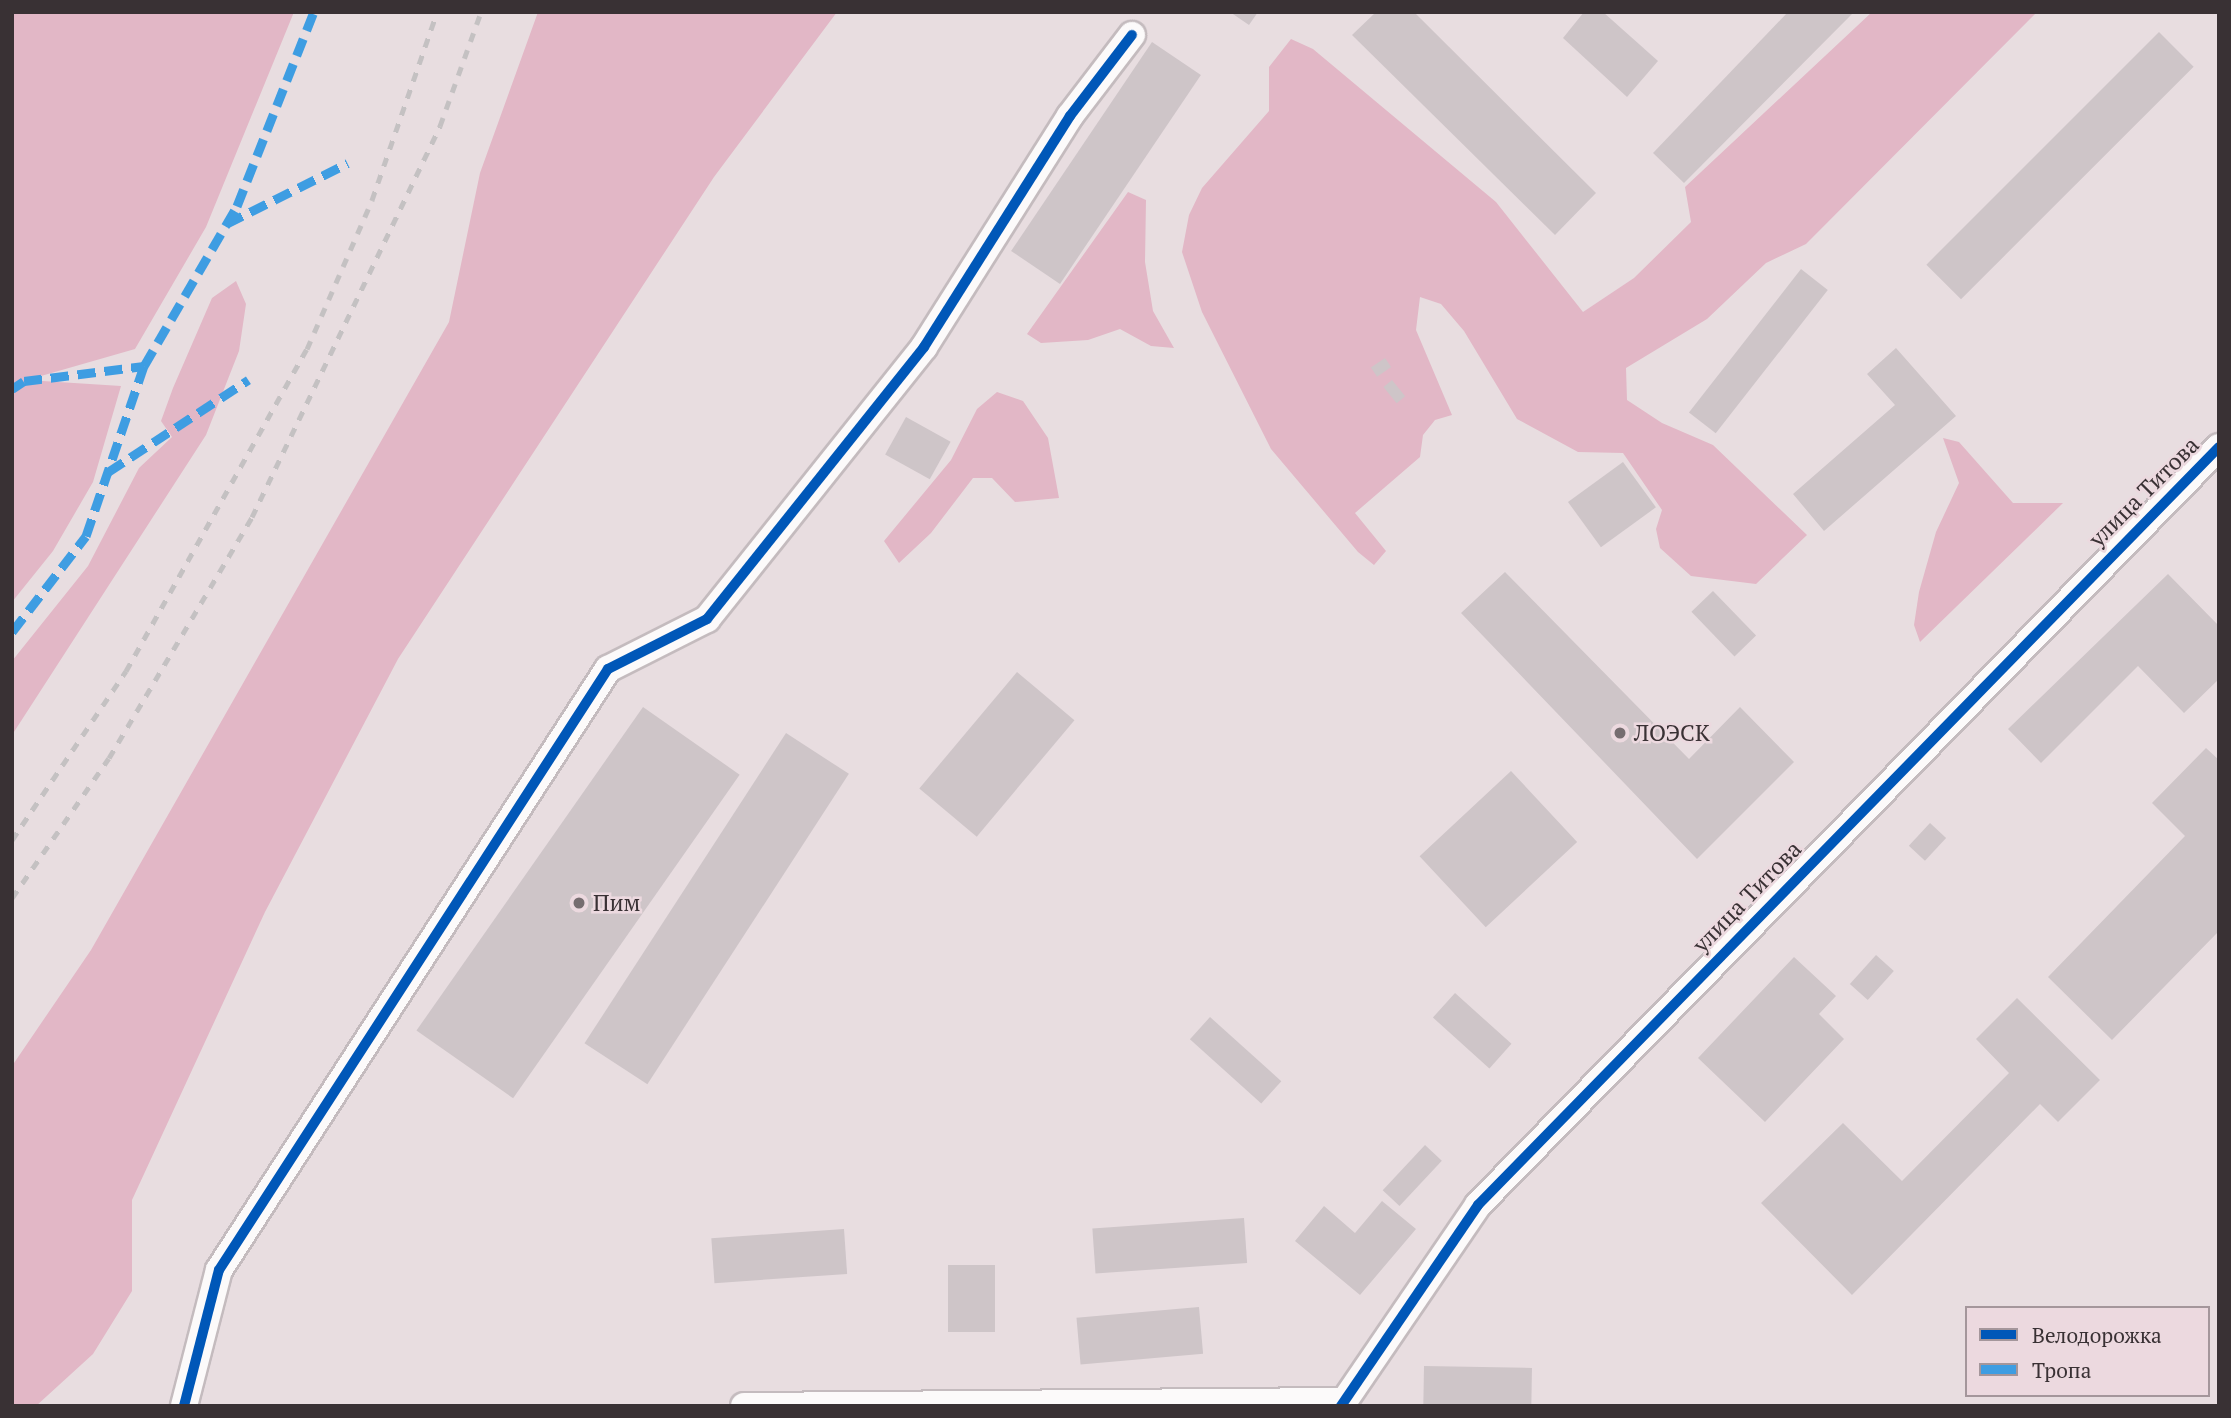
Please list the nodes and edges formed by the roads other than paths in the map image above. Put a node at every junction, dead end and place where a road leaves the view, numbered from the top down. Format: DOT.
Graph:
graph roads {
  1 [pos="1132,35"];
  2 [pos="2219,447"];
  3 [pos="1342,1404"];
  4 [pos="184,1406"];
  5 [pos="744,1406"];
  1 -- 4 [label="street"];
  2 -- 3 [label="street, улица Титова"];
  3 -- 5 [label="street"];
}
